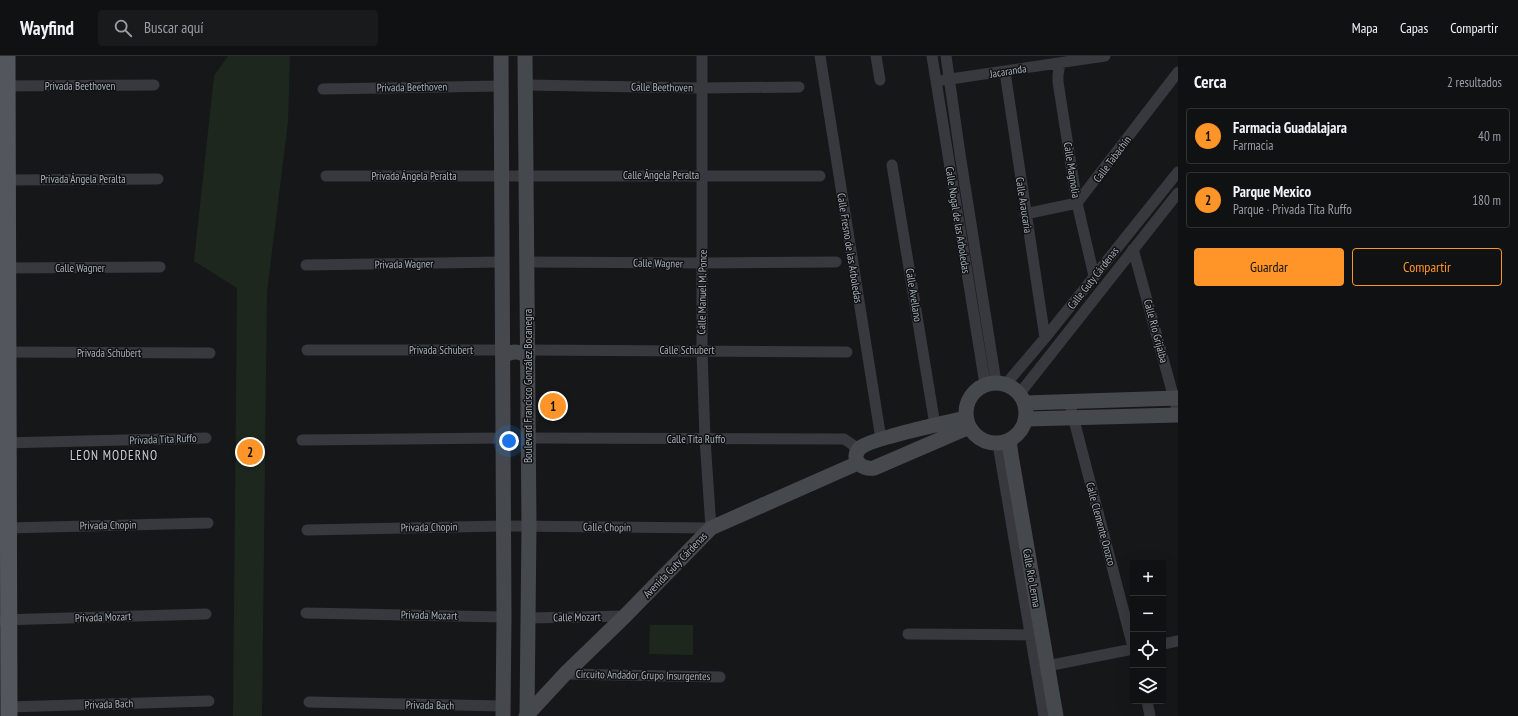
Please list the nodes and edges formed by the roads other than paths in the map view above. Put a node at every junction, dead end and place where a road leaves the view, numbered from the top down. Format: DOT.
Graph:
graph roads {
  1 [pos="7,56"];
  2 [pos="501,56"];
  3 [pos="525,56"];
  4 [pos="702,56"];
  5 [pos="820,56"];
  6 [pos="876,56"];
  7 [pos="932,56"];
  8 [pos="946,56"];
  9 [pos="1105,56"];
  10 [pos="1060,63"];
  11 [pos="1004,72"];
  12 [pos="1178,72"];
  13 [pos="950,79"];
  14 [pos="880,80"];
  15 [pos="935,81"];
  16 [pos="154,85"];
  17 [pos="525,85"];
  18 [pos="4,86"];
  19 [pos="501,86"];
  20 [pos="799,87"];
  21 [pos="702,88"];
  22 [pos="323,89"];
  23 [pos="892,165"];
  24 [pos="1178,172"];
  25 [pos="702,175"];
  26 [pos="326,176"];
  27 [pos="502,176"];
  28 [pos="525,176"];
  29 [pos="820,176"];
  30 [pos="158,179"];
  31 [pos="7,180"];
  32 [pos="1178,193"];
  33 [pos="1077,203"];
  34 [pos="1025,214"];
  35 [pos="1133,249"];
  36 [pos="501,262"];
  37 [pos="527,262"];
  38 [pos="836,262"];
  39 [pos="703,263"];
  40 [pos="306,266"];
  41 [pos="160,267"];
  42 [pos="4,268"];
  43 [pos="1094,276"];
  44 [pos="1045,338"];
  45 [pos="306,350"];
  46 [pos="702,350"];
  47 [pos="4,352"];
  48 [pos="847,352"];
  49 [pos="210,353"];
  50 [pos="503,353"];
  51 [pos="528,353"];
  52 [pos="996,383"];
  53 [pos="1022,398"];
  54 [pos="1176,398"];
  55 [pos="1069,401"];
  56 [pos="1178,414"];
  57 [pos="1026,419"];
  58 [pos="1073,419"];
  59 [pos="967,422"];
  60 [pos="935,426"];
  61 [pos="206,438"];
  62 [pos="503,438"];
  63 [pos="528,438"];
  64 [pos="705,439"];
  65 [pos="881,439"];
  66 [pos="302,440"];
  67 [pos="1004,442"];
  68 [pos="4,443"];
  69 [pos="857,457"];
  70 [pos="208,523"];
  71 [pos="503,526"];
  72 [pos="528,526"];
  73 [pos="8,528"];
  74 [pos="711,528"];
  75 [pos="307,530"];
  76 [pos="306,613"];
  77 [pos="206,614"];
  78 [pos="625,616"];
  79 [pos="504,617"];
  80 [pos="528,618"];
  81 [pos="4,620"];
  82 [pos="908,634"];
  83 [pos="1036,635"];
  84 [pos="1130,637"];
  85 [pos="1178,641"];
  86 [pos="1166,643"];
  87 [pos="1130,649"];
  88 [pos="1047,666"];
  89 [pos="565,674"];
  90 [pos="720,676"];
  91 [pos="209,701"];
  92 [pos="309,702"];
  93 [pos="1148,704"];
  94 [pos="8,711"];
  95 [pos="503,711"];
  96 [pos="526,716"];
  97 [pos="1044,716"];
  98 [pos="1056,716"];
  99 [pos="1150,716"];
  1 -- 18 [label="main road"];
  2 -- 19 [label="street"];
  3 -- 17 [label="street, Boulevard Francisco González Bocanegra"];
  4 -- 21 [label="street, Calle Manuel M. Ponce"];
  5 -- 65 [label="street, Calle Fresno de las Arboledas"];
  6 -- 14 [label="street"];
  7 -- 15 [label="street, Calle Nogal de las Arboledas"];
  8 -- 13 [label="street, Calle Nogal de las Arboledas"];
  9 -- 10 [label="street, Jacaranda"];
  10 -- 11 [label="street, Jacaranda"];
  10 -- 33 [label="street, Calle Magnolia"];
  11 -- 13 [label="street, Jacaranda"];
  11 -- 34 [label="street, Calle Araucaria"];
  12 -- 33 [label="street, Calle Tabachín"];
  13 -- 15 [label="street, Jacaranda"];
  13 -- 52 [label="street, Calle Nogal de las Arboledas"];
  15 -- 52 [label="street, Calle Nogal de las Arboledas"];
  16 -- 18 [label="street, Privada Beethoven"];
  17 -- 21 [label="street, Calle Beethoven"];
  17 -- 28 [label="street, Boulevard Francisco González Bocanegra"];
  18 -- 31 [label="main road"];
  19 -- 22 [label="street, Privada Beethoven"];
  19 -- 27 [label="street"];
  20 -- 21 [label="street, Calle Beethoven"];
  21 -- 25 [label="street, Calle Manuel M. Ponce"];
  23 -- 60 [label="street, Calle Avellano"];
  24 -- 43 [label="street, Calle Guty Cárdenas"];
  25 -- 28 [label="street, Calle Ángela Peralta"];
  25 -- 29 [label="street, Calle Ángela Peralta"];
  25 -- 39 [label="street, Calle Manuel M. Ponce"];
  26 -- 27 [label="street, Privada Ángela Peralta"];
  27 -- 28 [label="street, Calle Ángela Peralta"];
  27 -- 36 [label="street"];
  28 -- 37 [label="street, Boulevard Francisco González Bocanegra"];
  30 -- 31 [label="street, Privada Ángela Peralta"];
  31 -- 42 [label="main road"];
  32 -- 35 [label="street, Calle Guty Cárdenas"];
  33 -- 34 [label="street"];
  33 -- 43 [label="street, Calle Magnolia"];
  34 -- 44 [label="street, Calle Araucaria"];
  35 -- 53 [label="street, Calle Guty Cárdenas"];
  35 -- 54 [label="street, Calle Río Grijalba"];
  36 -- 40 [label="street, Privada Wagner"];
  36 -- 50 [label="street"];
  37 -- 39 [label="street, Calle Wagner"];
  37 -- 51 [label="street, Boulevard Francisco González Bocanegra"];
  38 -- 39 [label="street, Calle Wagner"];
  39 -- 46 [label="street, Calle Manuel M. Ponce"];
  41 -- 42 [label="street, Calle Wagner"];
  42 -- 47 [label="main road"];
  43 -- 44 [label="street, Calle Guty Cárdenas"];
  44 -- 52 [label="street, Calle Guty Cárdenas"];
  45 -- 50 [label="street, Privada Schubert"];
  46 -- 48 [label="street, Calle Schubert"];
  46 -- 51 [label="street, Calle Schubert"];
  46 -- 64 [label="street, Calle Manuel M. Ponce"];
  47 -- 49 [label="street, Privada Schubert"];
  47 -- 68 [label="main road"];
  50 -- 51 [label="street"];
  50 -- 62 [label="street"];
  51 -- 63 [label="street, Boulevard Francisco González Bocanegra"];
  52 -- 53 [label="street"];
  52 -- 59 [label="street"];
  53 -- 55 [label="street"];
  53 -- 57 [label="street"];
  54 -- 55 [label="street"];
  54 -- 56 [label="street, Calle Río Grijalba"];
  55 -- 58 [label="street, Calle Clemente Orozco"];
  56 -- 58 [label="street"];
  57 -- 58 [label="street"];
  57 -- 67 [label="street"];
  58 -- 84 [label="street, Calle Clemente Orozco"];
  59 -- 60 [label="street, Avenida Guty Cárdenas"];
  59 -- 67 [label="street"];
  59 -- 69 [label="street"];
  60 -- 65 [label="street, Avenida Guty Cárdenas"];
  61 -- 68 [label="street, Privada Tita Ruffo"];
  62 -- 66 [label="street"];
  62 -- 71 [label="street"];
  63 -- 64 [label="street, Calle Tita Ruffo"];
  63 -- 72 [label="street, Boulevard Francisco González Bocanegra"];
  64 -- 69 [label="street, Calle Tita Ruffo"];
  64 -- 74 [label="street, Calle Manuel M. Ponce"];
  65 -- 69 [label="street, Avenida Guty Cárdenas"];
  67 -- 83 [label="street, Calle Río Lerma"];
  68 -- 73 [label="main road"];
  69 -- 74 [label="street, Avenida Guty Cárdenas"];
  70 -- 73 [label="street, Privada Chopin"];
  71 -- 72 [label="street, Calle Chopin"];
  71 -- 75 [label="street, Privada Chopin"];
  71 -- 79 [label="street"];
  72 -- 74 [label="street, Calle Chopin"];
  72 -- 80 [label="street, Boulevard Francisco González Bocanegra"];
  73 -- 81 [label="main road"];
  74 -- 78 [label="street, Avenida Guty Cárdenas"];
  76 -- 79 [label="street, Privada Mozart"];
  77 -- 81 [label="street, Privada Mozart"];
  78 -- 80 [label="street, Calle Mozart"];
  78 -- 89 [label="street, Avenida Guty Cárdenas"];
  79 -- 95 [label="street"];
  80 -- 96 [label="street, Boulevard Francisco González Bocanegra"];
  81 -- 94 [label="main road"];
  82 -- 83 [label="street"];
  83 -- 88 [label="street, Calle Río Lerma"];
  83 -- 97 [label="street, Calle Río Lerma"];
  85 -- 86 [label="street"];
  87 -- 88 [label="street"];
  88 -- 98 [label="street, Calle Río Lerma"];
  89 -- 90 [label="street, Circuito Andador Grupo Insurgentes"];
  89 -- 96 [label="street, Avenida Guty Cárdenas"];
  91 -- 94 [label="street, Privada Bach"];
  92 -- 95 [label="street, Privada Bach"];
  93 -- 99 [label="street"];
}
